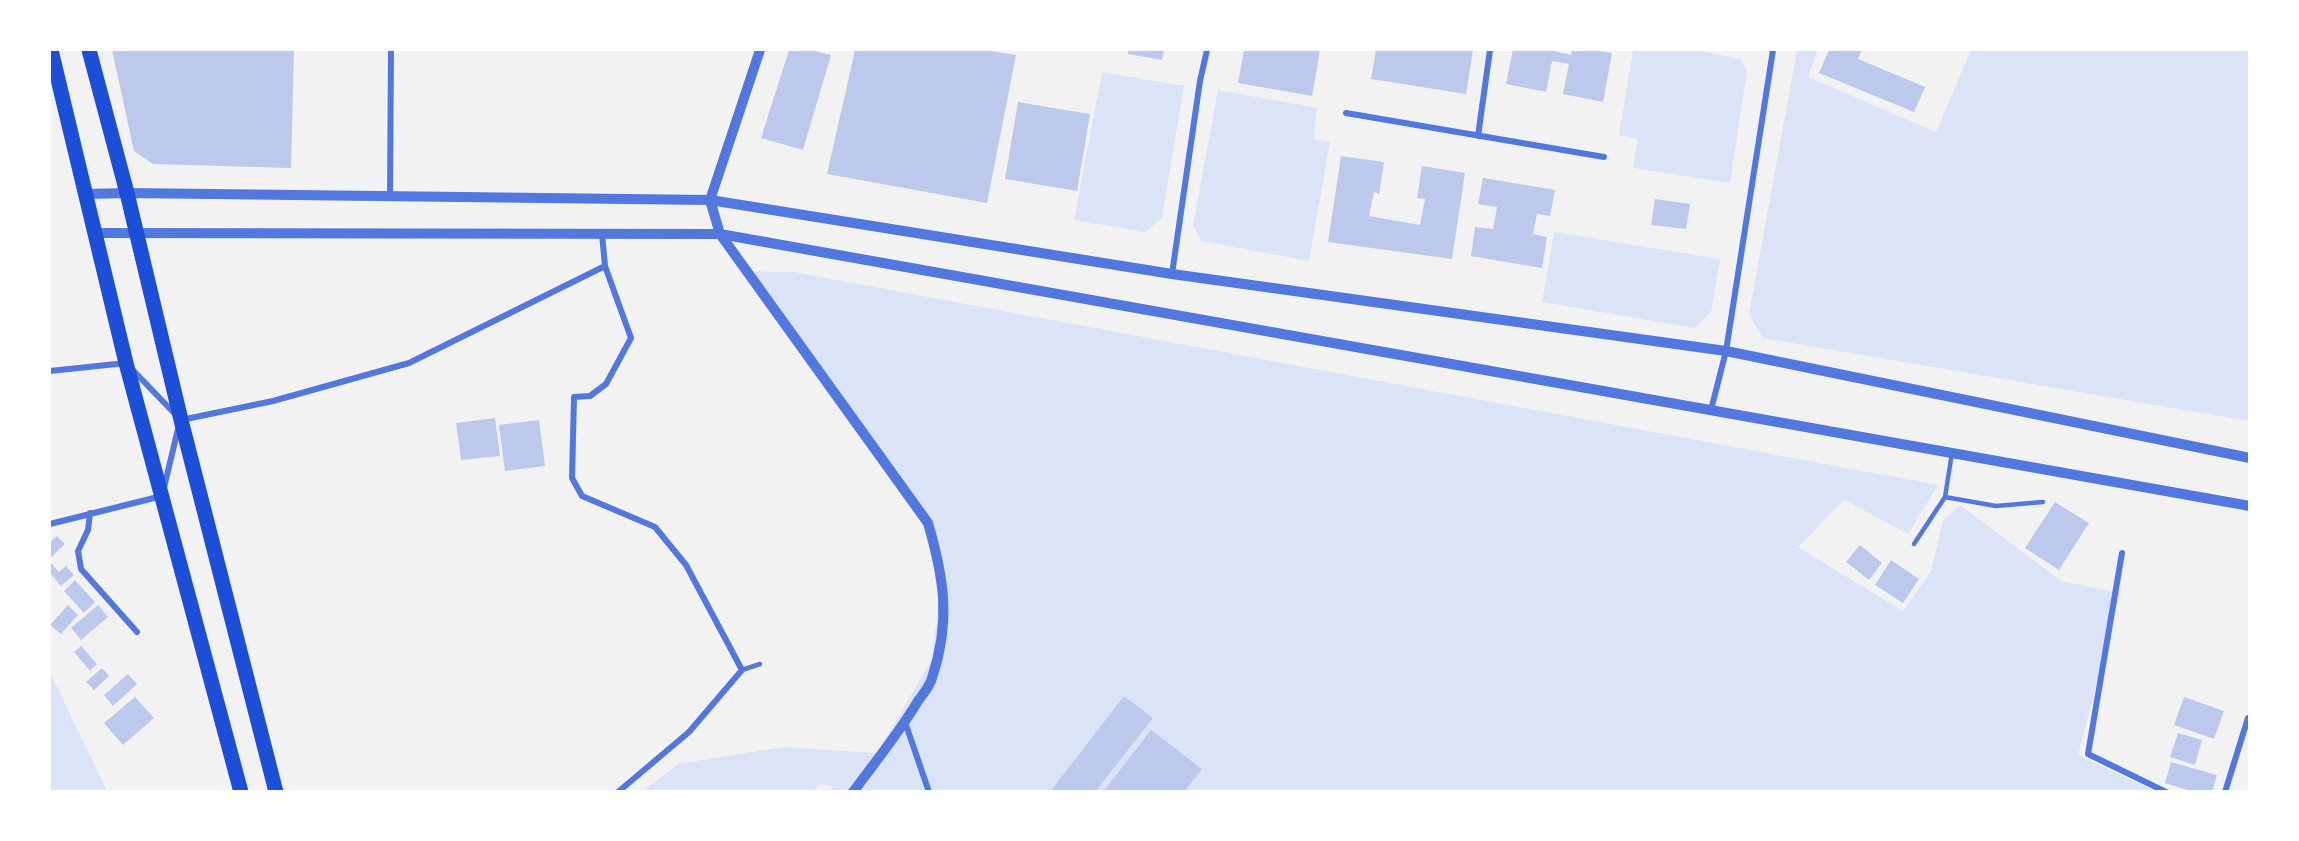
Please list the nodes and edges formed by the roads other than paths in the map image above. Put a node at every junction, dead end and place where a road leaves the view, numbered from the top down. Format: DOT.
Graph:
graph roads {
  1 [pos="51,50"];
  2 [pos="89,50"];
  3 [pos="391,50"];
  4 [pos="760,50"];
  5 [pos="1207,50"];
  6 [pos="1490,50"];
  7 [pos="1773,50"];
  8 [pos="1346,113"];
  9 [pos="1478,136"];
  10 [pos="1604,157"];
  11 [pos="126,193"];
  12 [pos="86,194"];
  13 [pos="390,196"];
  14 [pos="710,200"];
  15 [pos="95,233"];
  16 [pos="134,233"];
  17 [pos="602,234"];
  18 [pos="720,234"];
  19 [pos="605,266"];
  20 [pos="1172,274"];
  21 [pos="1726,351"];
  22 [pos="126,363"];
  23 [pos="50,371"];
  24 [pos="1711,410"];
  25 [pos="181,420"];
  26 [pos="1953,453"];
  27 [pos="2250,458"];
  28 [pos="162,496"];
  29 [pos="1944,497"];
  30 [pos="2043,502"];
  31 [pos="2250,506"];
  32 [pos="90,513"];
  33 [pos="50,524"];
  34 [pos="1914,544"];
  35 [pos="2122,553"];
  36 [pos="137,632"];
  37 [pos="760,664"];
  38 [pos="742,670"];
  39 [pos="2248,718"];
  40 [pos="905,722"];
  41 [pos="241,792"];
  42 [pos="276,792"];
  43 [pos="618,792"];
  44 [pos="853,792"];
  45 [pos="929,792"];
  46 [pos="2166,792"];
  47 [pos="2226,792"];
  1 -- 12 [label="main road"];
  2 -- 11 [label="main road"];
  3 -- 13 [label="street"];
  4 -- 14 [label="street"];
  5 -- 20 [label="street"];
  6 -- 9 [label="street"];
  7 -- 21 [label="street"];
  8 -- 9 [label="street"];
  9 -- 10 [label="street"];
  11 -- 12 [label="street"];
  11 -- 13 [label="street"];
  11 -- 16 [label="main road"];
  12 -- 15 [label="main road"];
  13 -- 14 [label="street"];
  14 -- 18 [label="street"];
  14 -- 20 [label="street"];
  15 -- 16 [label="street"];
  15 -- 22 [label="main road"];
  16 -- 17 [label="street"];
  16 -- 25 [label="main road"];
  17 -- 18 [label="street"];
  17 -- 19 [label="street"];
  18 -- 24 [label="street"];
  18 -- 40 [label="street"];
  19 -- 25 [label="street"];
  19 -- 38 [label="street"];
  20 -- 21 [label="street"];
  21 -- 24 [label="street"];
  21 -- 27 [label="street"];
  22 -- 23 [label="street"];
  22 -- 25 [label="street"];
  22 -- 28 [label="main road"];
  24 -- 26 [label="street"];
  25 -- 28 [label="street"];
  25 -- 42 [label="main road"];
  26 -- 29 [label="lane"];
  26 -- 31 [label="street"];
  28 -- 32 [label="street"];
  28 -- 41 [label="main road"];
  29 -- 30 [label="lane"];
  29 -- 34 [label="lane"];
  32 -- 33 [label="street"];
  32 -- 36 [label="street"];
  35 -- 46 [label="street"];
  37 -- 38 [label="lane"];
  38 -- 43 [label="street"];
  39 -- 47 [label="street"];
  40 -- 44 [label="street"];
  40 -- 45 [label="street"];
}
